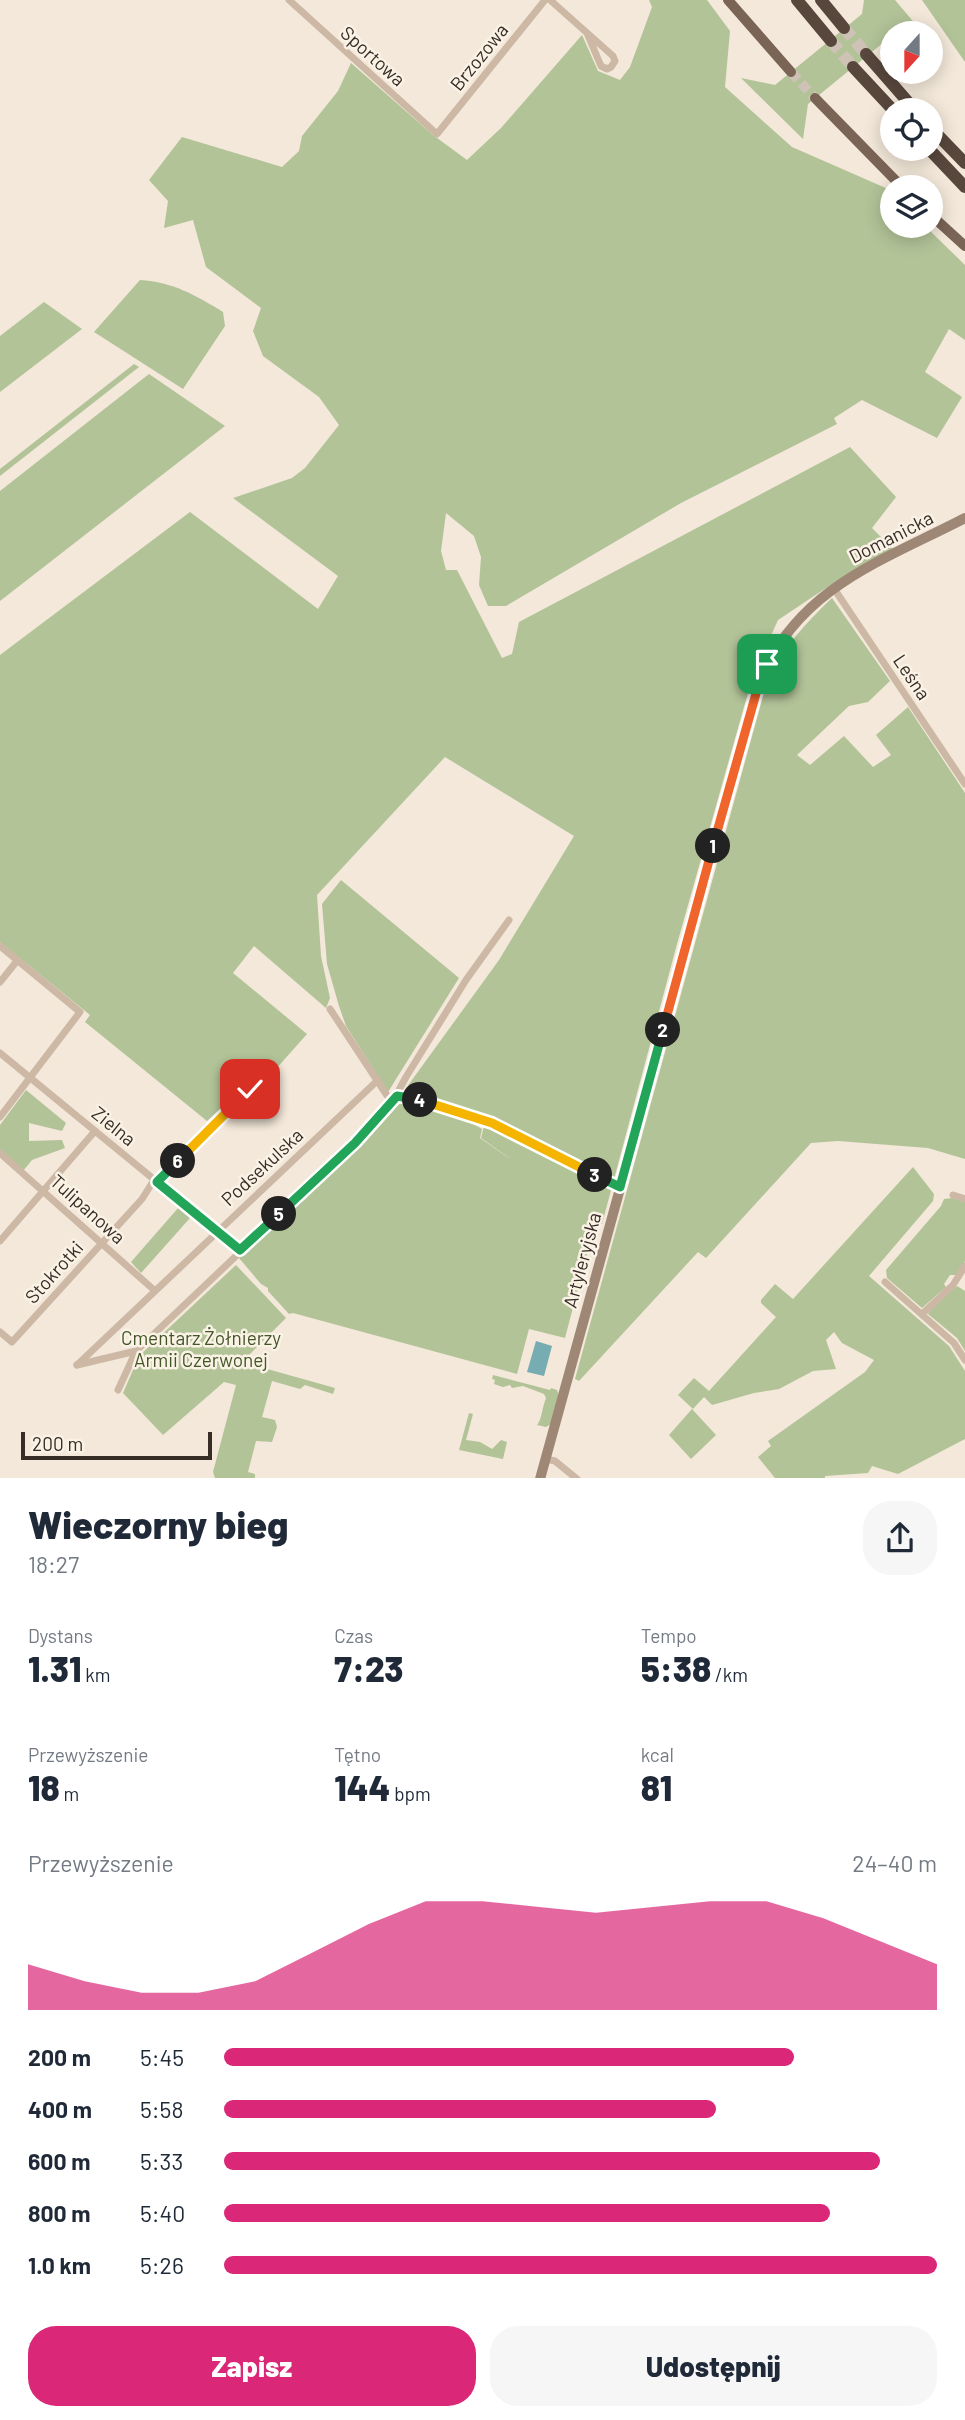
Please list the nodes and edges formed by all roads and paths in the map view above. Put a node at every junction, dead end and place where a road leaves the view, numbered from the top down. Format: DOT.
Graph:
graph roads {
  1 [pos="289,0"];
  2 [pos="548,0"];
  3 [pos="728,0"];
  4 [pos="796,0"];
  5 [pos="821,0"];
  6 [pos="844,29"];
  7 [pos="587,33"];
  8 [pos="831,41"];
  9 [pos="866,54"];
  10 [pos="853,67"];
  11 [pos="791,72"];
  12 [pos="815,98"];
  13 [pos="882,98"];
  14 [pos="904,98"];
  15 [pos="437,134"];
  16 [pos="943,140"];
  17 [pos="940,161"];
  18 [pos="965,163"];
  19 [pos="890,175"];
  20 [pos="965,187"];
  21 [pos="943,226"];
  22 [pos="965,246"];
  23 [pos="965,518"];
  24 [pos="833,587"];
  25 [pos="965,784"];
  26 [pos="509,920"];
  27 [pos="0,946"];
  28 [pos="18,961"];
  29 [pos="0,982"];
  30 [pos="330,1009"];
  31 [pos="0,1053"];
  32 [pos="30,1077"];
  33 [pos="378,1080"];
  34 [pos="250,1089"];
  35 [pos="395,1100"];
  36 [pos="0,1117"];
  37 [pos="95,1130"];
  38 [pos="0,1153"];
  39 [pos="156,1181"];
  40 [pos="620,1187"];
  41 [pos="44,1191"];
  42 [pos="953,1195"];
  43 [pos="965,1199"];
  44 [pos="218,1230"];
  45 [pos="0,1241"];
  46 [pos="101,1243"];
  47 [pos="240,1250"];
  48 [pos="965,1266"];
  49 [pos="885,1282"];
  50 [pos="154,1290"];
  51 [pos="922,1314"];
  52 [pos="0,1332"];
  53 [pos="136,1351"];
  54 [pos="965,1360"];
  55 [pos="118,1390"];
  56 [pos="546,1459"];
  57 [pos="540,1478"];
  58 [pos="577,1478"];
  1 -- 15 [label="street, Sportowa"];
  2 -- 7 [label="street"];
  2 -- 15 [label="street, Brzozowa"];
  3 -- 11 [label="main road"];
  4 -- 8 [label="highway"];
  5 -- 6 [label="highway"];
  7 -- 7 [label="street"];
  9 -- 14 [label="highway"];
  10 -- 13 [label="highway"];
  12 -- 19 [label="main road"];
  16 -- 18 [label="highway"];
  17 -- 20 [label="highway"];
  21 -- 22 [label="main road"];
  23 -- 24 [label="street, Domanicka"];
  24 -- 25 [label="street, Leśna"];
  24 -- 40 [label="street, Artyleryjska"];
  26 -- 35 [label="street"];
  27 -- 28 [label="street"];
  28 -- 29 [label="street"];
  28 -- 32 [label="street"];
  30 -- 33 [label="street"];
  31 -- 32 [label="street, Zielna"];
  32 -- 36 [label="street"];
  32 -- 37 [label="street, Zielna"];
  33 -- 35 [label="street"];
  33 -- 44 [label="street, Podsekulska"];
  34 -- 39 [label="street"];
  35 -- 40 [label="street"];
  35 -- 47 [label="street"];
  37 -- 39 [label="street, Zielna"];
  37 -- 41 [label="street"];
  38 -- 41 [label="street, Tulipanowa"];
  39 -- 44 [label="street, Zielna"];
  39 -- 46 [label="street"];
  40 -- 56 [label="street, Artyleryjska"];
  41 -- 45 [label="street"];
  41 -- 46 [label="street, Tulipanowa"];
  42 -- 43 [label="street"];
  44 -- 47 [label="street, Zielna"];
  44 -- 50 [label="street, Podsekulska"];
  46 -- 50 [label="street, Tulipanowa"];
  46 -- 52 [label="street, Stokrotki"];
  47 -- 53 [label="street"];
  48 -- 51 [label="street"];
  49 -- 51 [label="street"];
  50 -- 53 [label="street, Podsekulska"];
  51 -- 54 [label="street"];
  53 -- 55 [label="street"];
  56 -- 57 [label="street, Artyleryjska"];
  56 -- 58 [label="street"];
}
